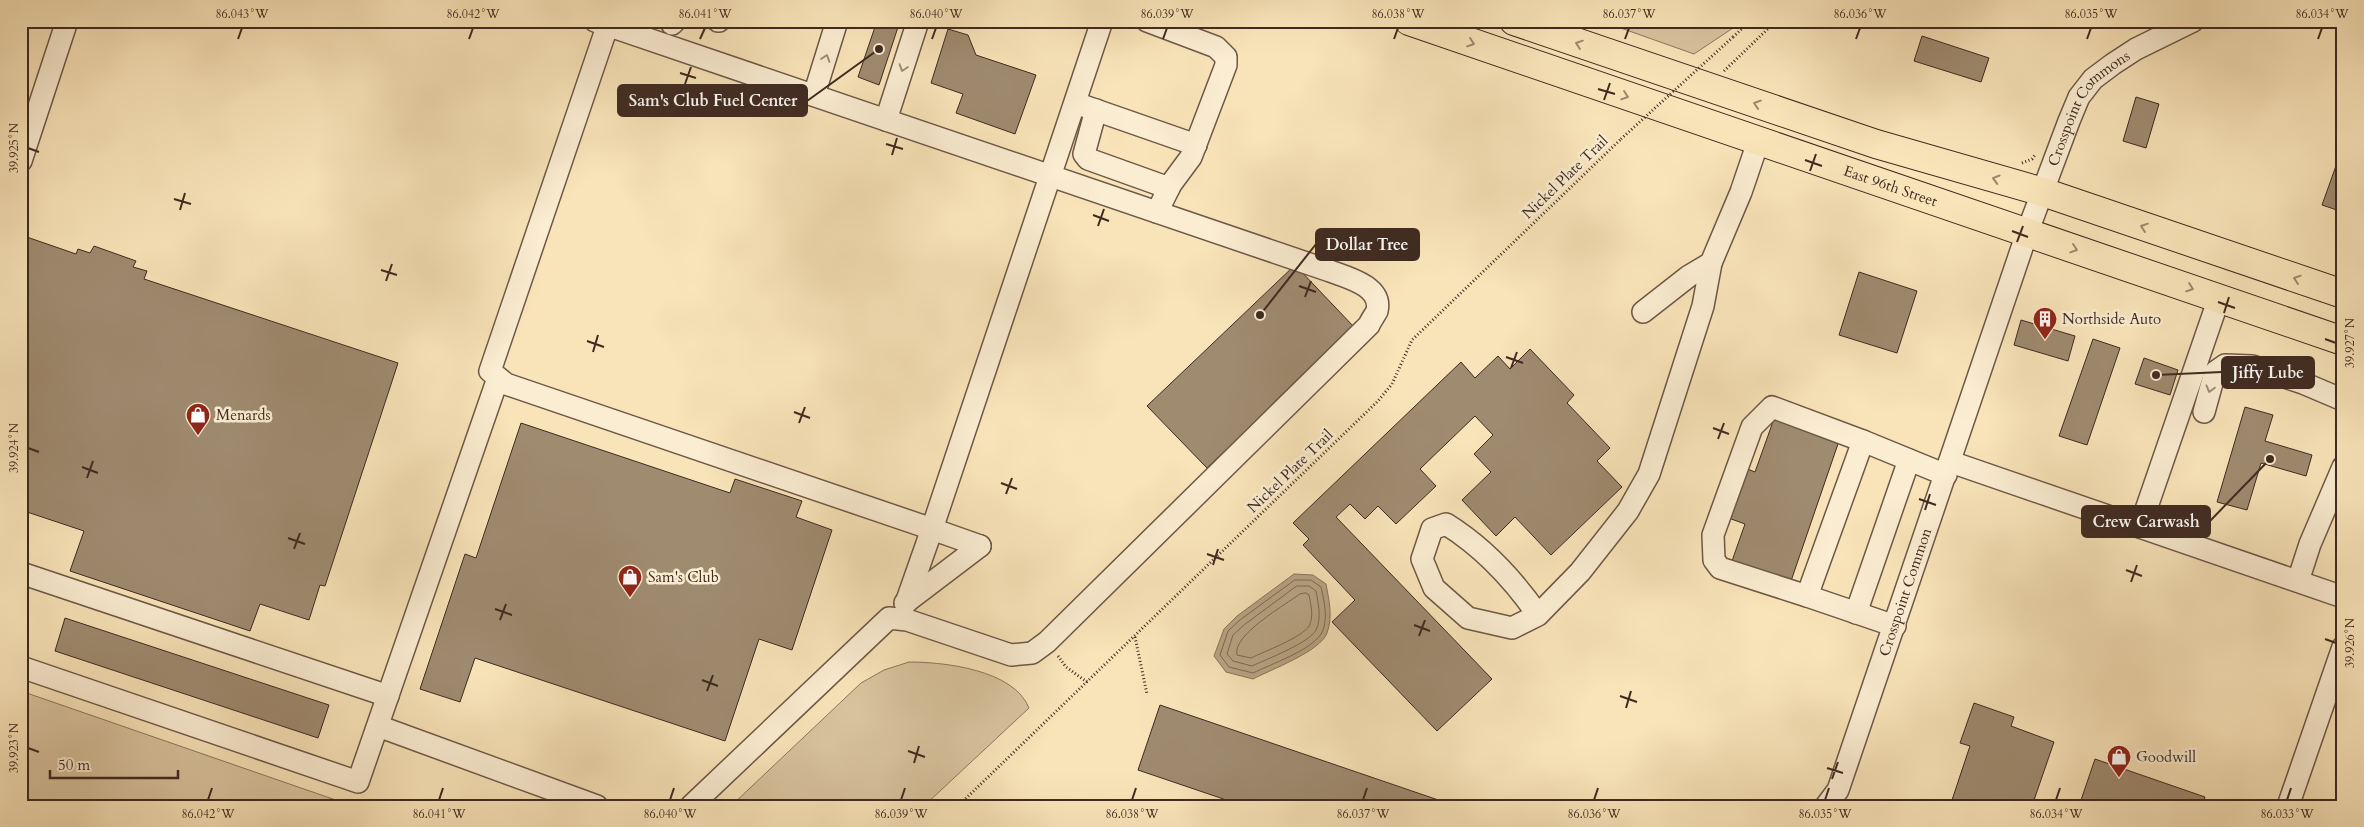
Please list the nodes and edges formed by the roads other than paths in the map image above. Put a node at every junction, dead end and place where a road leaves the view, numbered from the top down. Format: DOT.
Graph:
graph roads {
  1 [pos="67,21"];
  2 [pos="837,21"];
  3 [pos="918,21"];
  4 [pos="1102,21"];
  5 [pos="1147,21"];
  6 [pos="1409,21"];
  7 [pos="1514,21"];
  8 [pos="2193,21"];
  9 [pos="604,23"];
  10 [pos="814,95"];
  11 [pos="1074,103"];
  12 [pos="1096,110"];
  13 [pos="886,120"];
  14 [pos="1758,142"];
  15 [pos="1196,144"];
  16 [pos="1876,144"];
  17 [pos="21,161"];
  18 [pos="1050,176"];
  19 [pos="1169,188"];
  20 [pos="2043,192"];
  21 [pos="1157,212"];
  22 [pos="2027,233"];
  23 [pos="1711,264"];
  24 [pos="2343,294"];
  25 [pos="2219,298"];
  26 [pos="1644,312"];
  27 [pos="2343,341"];
  28 [pos="498,378"];
  29 [pos="2343,400"];
  30 [pos="2204,412"];
  31 [pos="1863,441"];
  32 [pos="1909,460"];
  33 [pos="2343,467"];
  34 [pos="1949,469"];
  35 [pos="2140,527"];
  36 [pos="932,529"];
  37 [pos="21,573"];
  38 [pos="2298,582"];
  39 [pos="1807,596"];
  40 [pos="2343,597"];
  41 [pos="906,602"];
  42 [pos="1856,613"];
  43 [pos="1538,615"];
  44 [pos="889,618"];
  45 [pos="1894,626"];
  46 [pos="2343,648"];
  47 [pos="21,667"];
  48 [pos="388,696"];
  49 [pos="378,726"];
  50 [pos="597,806"];
  51 [pos="691,806"];
  52 [pos="1826,806"];
  53 [pos="2288,806"];
  1 -- 17 [label="street"];
  10 -- 2 [label="street, one-way"];
  3 -- 13 [label="street, one-way"];
  4 -- 11 [label="street"];
  5 -- 15 [label="street"];
  6 -- 14 [label="main road, East 96th Street, one-way"];
  16 -- 7 [label="main road, one-way"];
  8 -- 20 [label="street, Crosspoint Commons"];
  9 -- 10 [label="street"];
  9 -- 28 [label="street"];
  10 -- 13 [label="street"];
  11 -- 12 [label="street"];
  11 -- 18 [label="street"];
  12 -- 15 [label="street"];
  12 -- 19 [label="street"];
  13 -- 18 [label="street"];
  14 -- 16 [label="main road"];
  14 -- 22 [label="main road, East 96th Street"];
  14 -- 23 [label="street"];
  15 -- 19 [label="street"];
  20 -- 16 [label="main road, one-way"];
  18 -- 21 [label="street"];
  18 -- 36 [label="street"];
  19 -- 21 [label="street"];
  20 -- 22 [label="street, Crosspoint Commons"];
  24 -- 20 [label="main road, one-way"];
  21 -- 44 [label="street"];
  22 -- 25 [label="main road, East 96th Street, one-way"];
  22 -- 34 [label="street, Crosspoint Common"];
  23 -- 26 [label="street"];
  23 -- 43 [label="street"];
  25 -- 27 [label="main road, East 96th Street"];
  25 -- 35 [label="street"];
  28 -- 36 [label="street"];
  28 -- 48 [label="street"];
  29 -- 30 [label="street, one-way"];
  31 -- 32 [label="street"];
  31 -- 39 [label="street"];
  31 -- 39 [label="street"];
  32 -- 34 [label="street"];
  32 -- 42 [label="street"];
  33 -- 38 [label="street"];
  34 -- 35 [label="street"];
  34 -- 45 [label="street, Crosspoint Common"];
  35 -- 38 [label="street"];
  36 -- 41 [label="street"];
  36 -- 41 [label="street"];
  37 -- 48 [label="street"];
  38 -- 40 [label="street"];
  39 -- 42 [label="street"];
  41 -- 44 [label="street"];
  42 -- 45 [label="street"];
  43 -- 43 [label="street"];
  44 -- 51 [label="street"];
  45 -- 52 [label="street, Crosspoint Common"];
  46 -- 53 [label="street"];
  47 -- 49 [label="street"];
  48 -- 49 [label="street"];
  49 -- 50 [label="street"];
}
